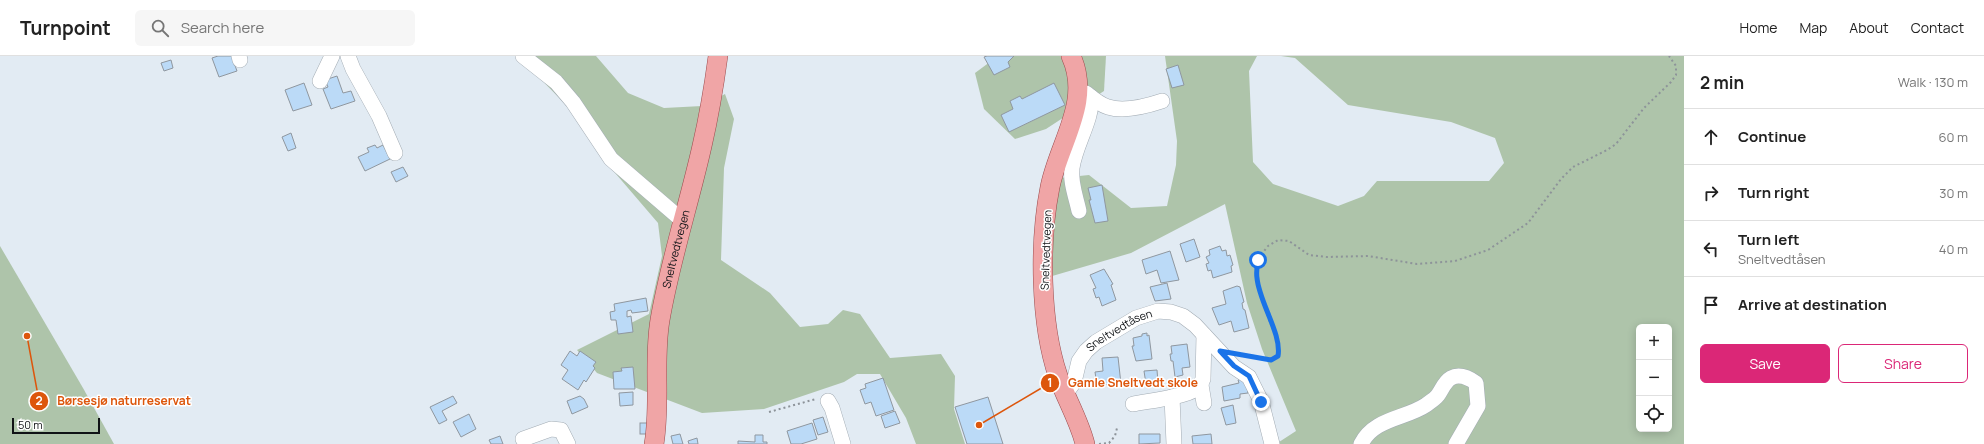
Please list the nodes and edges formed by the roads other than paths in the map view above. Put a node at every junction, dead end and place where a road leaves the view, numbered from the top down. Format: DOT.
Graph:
graph roads {
  1 [pos="332,56"];
  2 [pos="348,56"];
  3 [pos="523,56"];
  4 [pos="718,56"];
  5 [pos="1071,56"];
  6 [pos="320,81"];
  7 [pos="1085,93"];
  8 [pos="1162,101"];
  9 [pos="395,153"];
  10 [pos="1079,211"];
  11 [pos="683,221"];
  12 [pos="1204,334"];
  13 [pos="1201,385"];
  14 [pos="1066,393"];
  15 [pos="1172,397"];
  16 [pos="828,401"];
  17 [pos="1204,403"];
  18 [pos="1133,404"];
  19 [pos="523,439"];
  20 [pos="1085,443"];
  21 [pos="568,444"];
  22 [pos="654,444"];
  23 [pos="843,444"];
  24 [pos="1174,444"];
  25 [pos="1271,444"];
  26 [pos="1362,444"];
  27 [pos="1456,444"];
  1 -- 6 [label="street"];
  2 -- 9 [label="street"];
  3 -- 11 [label="street"];
  4 -- 11 [label="main road, Sneltvedtvegen"];
  5 -- 7 [label="main road, Sneltvedtvegen"];
  7 -- 8 [label="street"];
  7 -- 10 [label="street"];
  7 -- 14 [label="main road, Sneltvedtvegen"];
  11 -- 22 [label="main road, Sneltvedtvegen"];
  12 -- 13 [label="street"];
  12 -- 14 [label="street, Sneltvedtåsen"];
  12 -- 25 [label="street, Sneltvedtåsen"];
  13 -- 15 [label="street"];
  13 -- 17 [label="street"];
  14 -- 20 [label="main road, Sneltvedtvegen"];
  15 -- 18 [label="street"];
  15 -- 24 [label="street"];
  16 -- 23 [label="street"];
  19 -- 21 [label="street"];
  26 -- 27 [label="street"];
}
